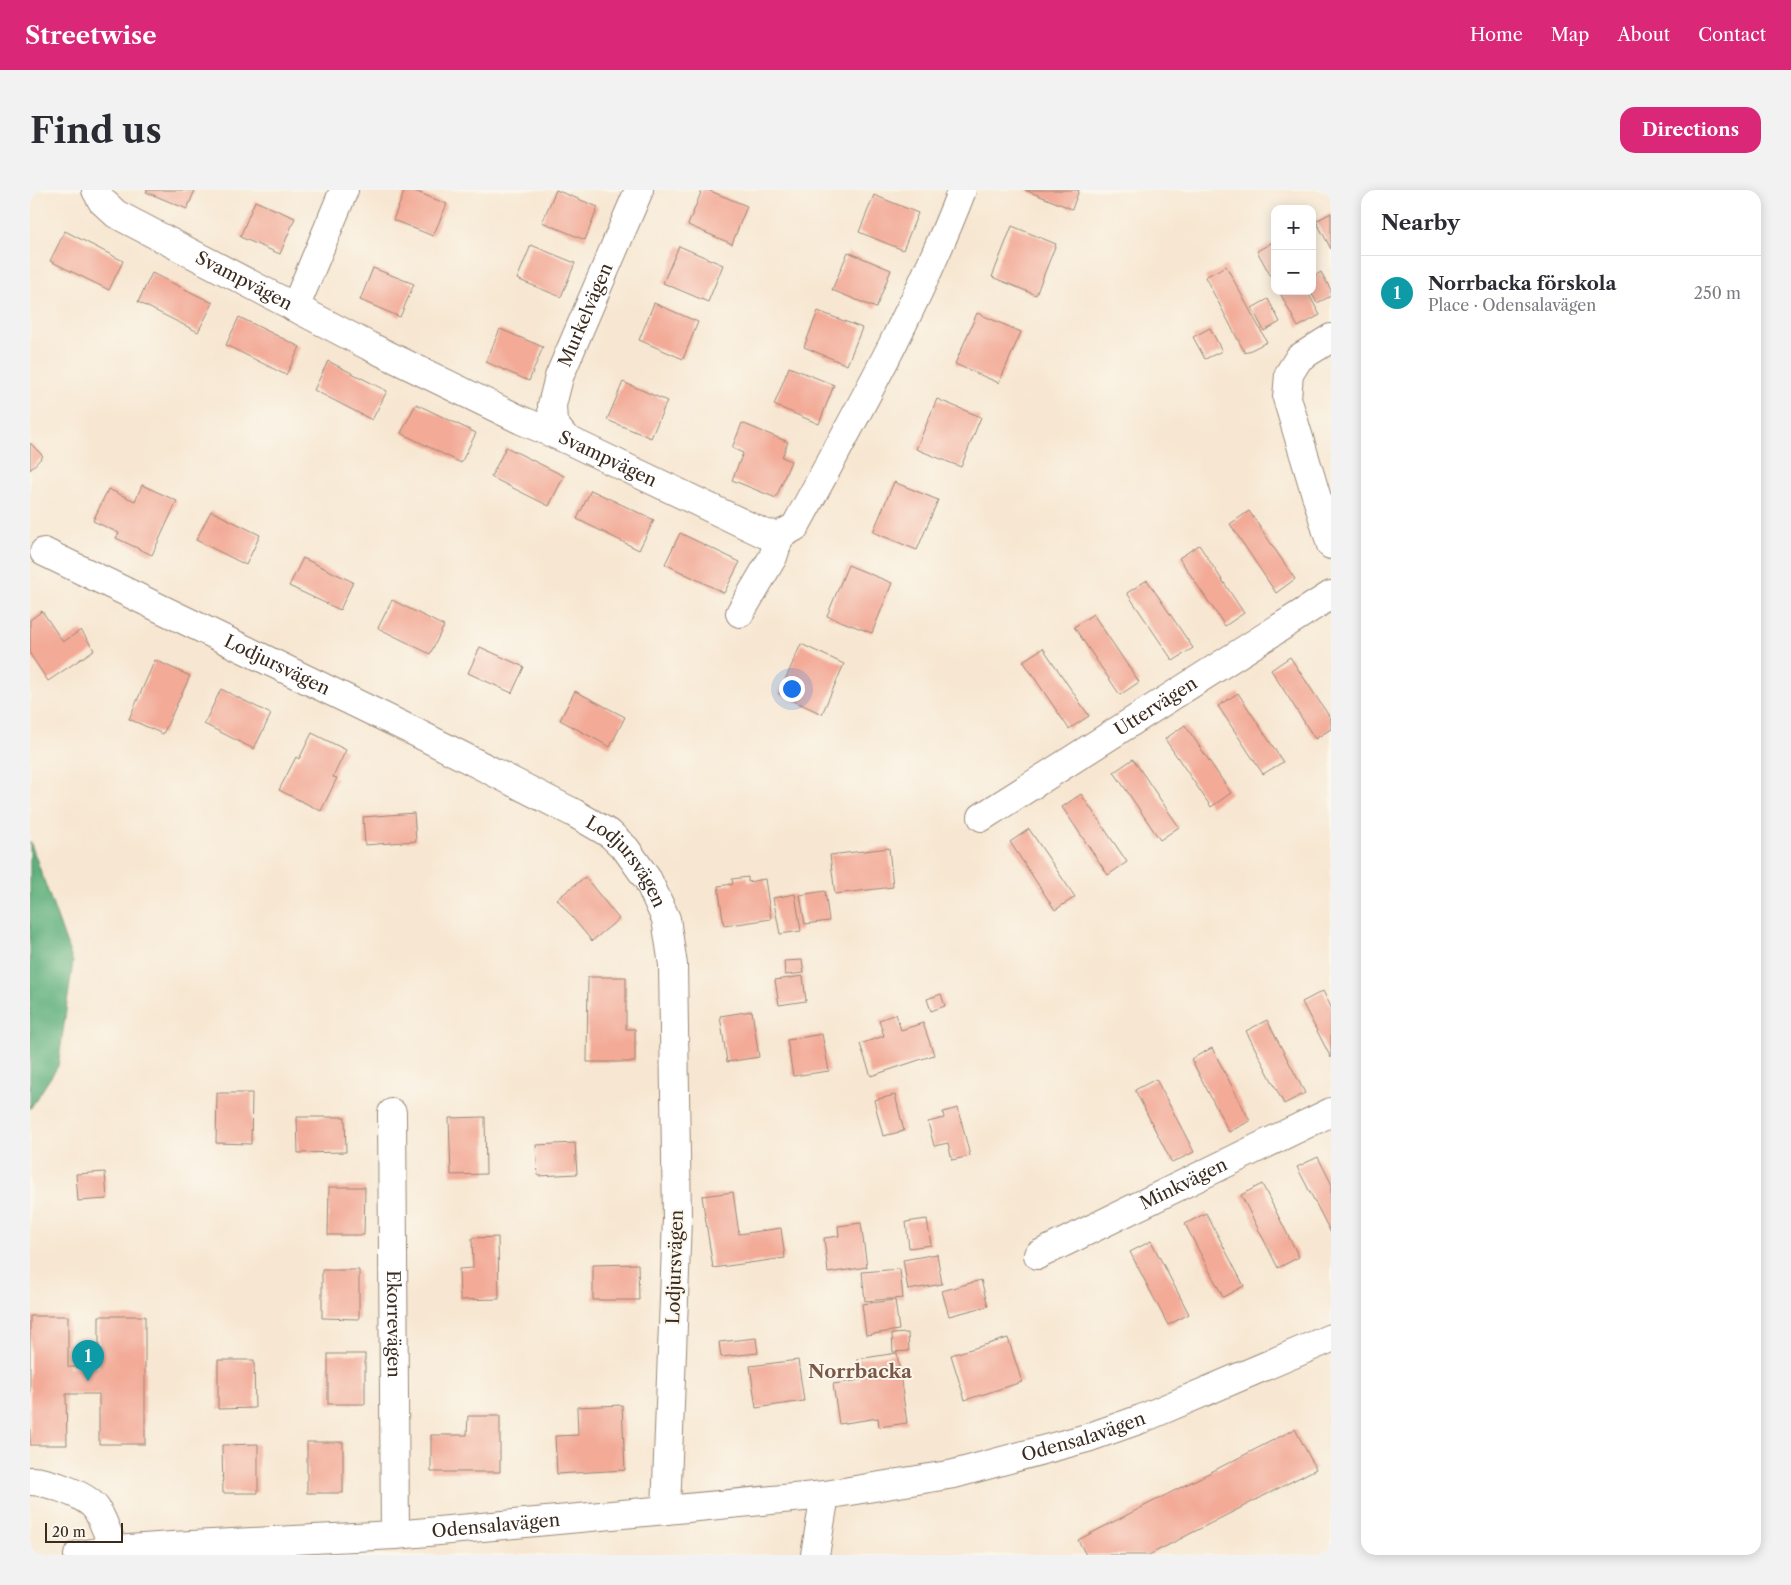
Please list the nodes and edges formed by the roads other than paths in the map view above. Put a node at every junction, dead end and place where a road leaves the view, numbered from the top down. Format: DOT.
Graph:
graph roads {
  1 [pos="96,190"];
  2 [pos="344,190"];
  3 [pos="639,190"];
  4 [pos="962,190"];
  5 [pos="295,308"];
  6 [pos="1331,338"];
  7 [pos="566,439"];
  8 [pos="780,535"];
  9 [pos="1331,545"];
  10 [pos="44,552"];
  11 [pos="1331,595"];
  12 [pos="740,613"];
  13 [pos="982,817"];
  14 [pos="1331,1112"];
  15 [pos="392,1113"];
  16 [pos="1038,1255"];
  17 [pos="1331,1338"];
  18 [pos="30,1481"];
  19 [pos="824,1495"];
  20 [pos="666,1510"];
  21 [pos="395,1535"];
  22 [pos="114,1550"];
  23 [pos="78,1555"];
  24 [pos="815,1555"];
  1 -- 5 [label="street, Svampvägen"];
  2 -- 5 [label="street"];
  3 -- 7 [label="street, Murkelvägen"];
  4 -- 8 [label="street"];
  5 -- 7 [label="street, Svampvägen"];
  6 -- 9 [label="street"];
  7 -- 8 [label="street, Svampvägen"];
  8 -- 12 [label="street"];
  10 -- 20 [label="street, Lodjursvägen"];
  11 -- 13 [label="street, Uttervägen"];
  14 -- 16 [label="street, Minkvägen"];
  15 -- 21 [label="street, Ekorrevägen"];
  17 -- 19 [label="street, Odensalavägen"];
  18 -- 22 [label="street"];
  19 -- 20 [label="street, Odensalavägen"];
  19 -- 24 [label="street"];
  20 -- 21 [label="street, Odensalavägen"];
  21 -- 22 [label="street, Odensalavägen"];
  22 -- 23 [label="street, Odensalavägen"];
}
